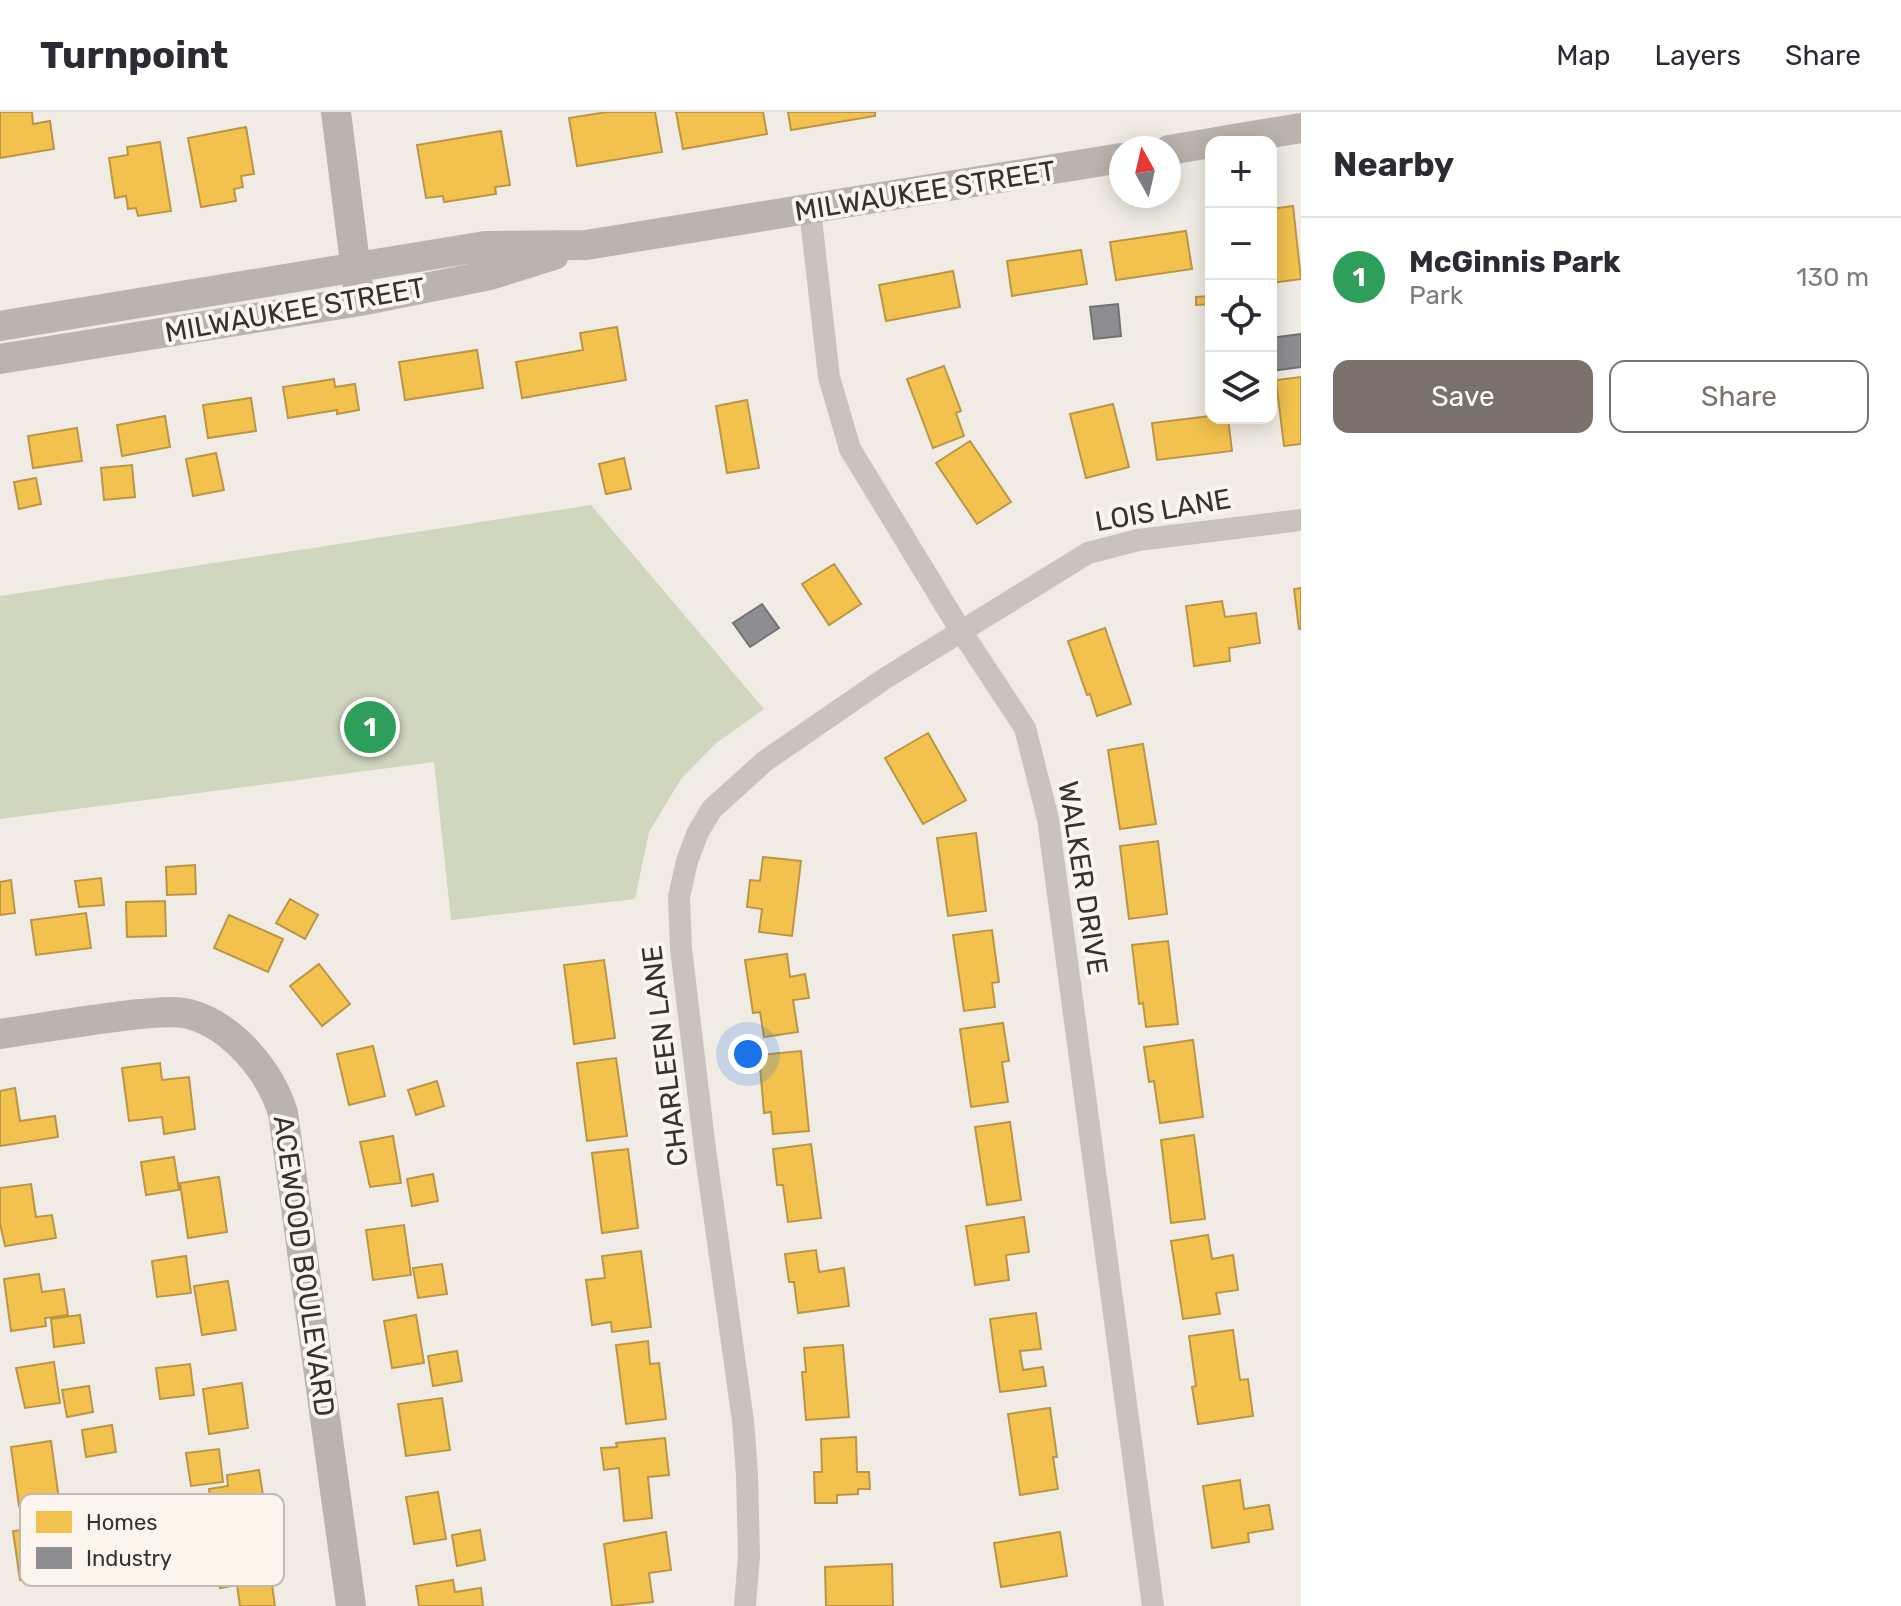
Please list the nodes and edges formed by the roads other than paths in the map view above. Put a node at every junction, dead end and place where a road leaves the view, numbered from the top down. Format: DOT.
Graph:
graph roads {
  1 [pos="336,112"];
  2 [pos="1301,128"];
  3 [pos="1251,136"];
  4 [pos="1205,144"];
  5 [pos="1181,148"];
  6 [pos="1109,160"];
  7 [pos="810,210"];
  8 [pos="586,245"];
  9 [pos="356,267"];
  10 [pos="360,301"];
  11 [pos="0,326"];
  12 [pos="0,359"];
  13 [pos="1301,520"];
  14 [pos="961,631"];
  15 [pos="0,1034"];
  16 [pos="351,1606"];
  17 [pos="745,1606"];
  18 [pos="1153,1606"];
  1 -- 9 [label="street"];
  2 -- 3 [label="street"];
  4 -- 5 [label="street"];
  6 -- 7 [label="street, MILWAUKEE STREET"];
  7 -- 8 [label="street, MILWAUKEE STREET"];
  7 -- 14 [label="street, WALKER DRIVE"];
  8 -- 9 [label="street, MILWAUKEE STREET"];
  8 -- 10 [label="street, MILWAUKEE STREET"];
  9 -- 10 [label="street"];
  9 -- 11 [label="street, MILWAUKEE STREET"];
  10 -- 12 [label="street, MILWAUKEE STREET"];
  13 -- 14 [label="street, LOIS LANE"];
  14 -- 17 [label="street, CHARLEEN LANE"];
  14 -- 18 [label="street, WALKER DRIVE"];
  15 -- 16 [label="street, ACEWOOD BOULEVARD"];
}
